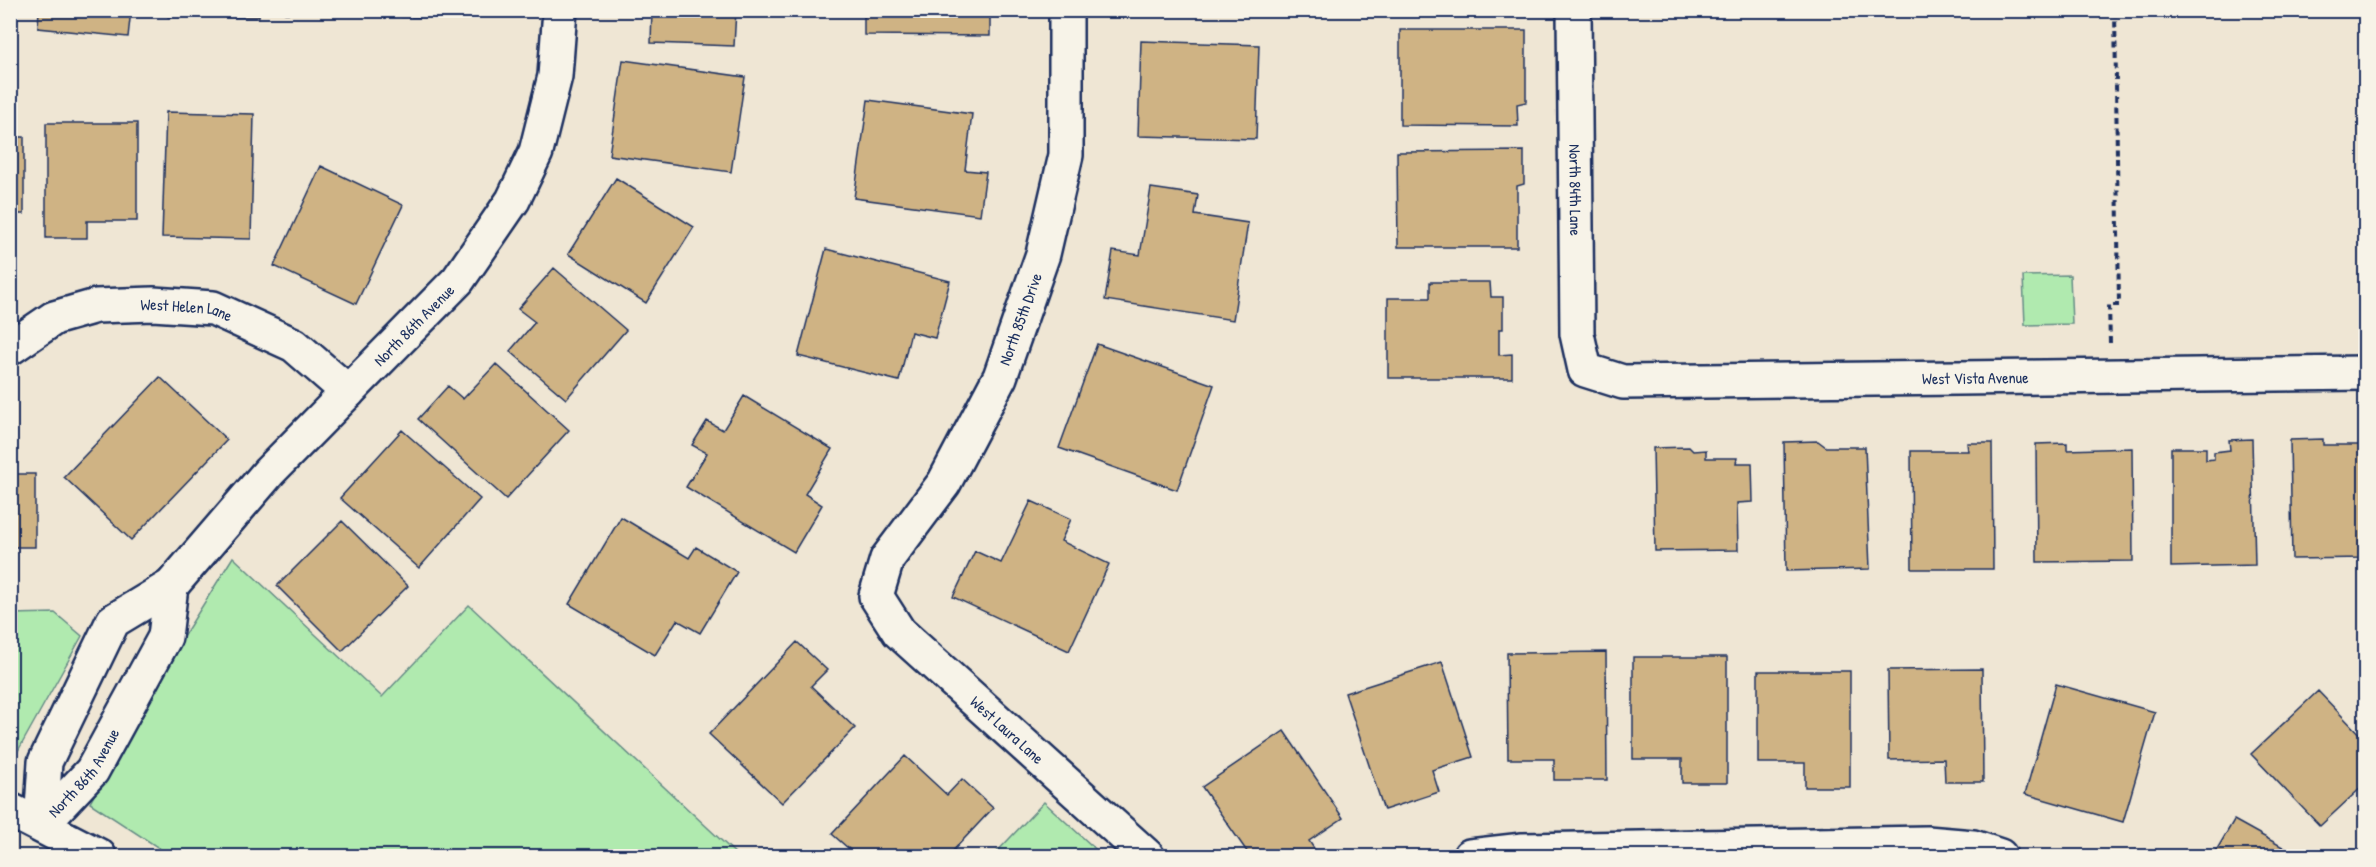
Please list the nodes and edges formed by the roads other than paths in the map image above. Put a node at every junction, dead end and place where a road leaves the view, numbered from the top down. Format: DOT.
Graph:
graph roads {
  1 [pos="560,10"];
  2 [pos="1066,10"];
  3 [pos="1574,10"];
  4 [pos="10,348"];
  5 [pos="1586,370"];
  6 [pos="2366,373"];
  7 [pos="348,392"];
  8 [pos="171,586"];
  9 [pos="876,596"];
  10 [pos="10,810"];
  11 [pos="41,825"];
  12 [pos="99,856"];
  13 [pos="1147,856"];
  14 [pos="1470,856"];
  15 [pos="2000,856"];
  1 -- 7 [label="street, North 86th Avenue"];
  2 -- 9 [label="street, North 85th Drive"];
  3 -- 5 [label="street, North 84th Lane"];
  4 -- 7 [label="street, West Helen Lane"];
  5 -- 6 [label="street, West Vista Avenue"];
  7 -- 8 [label="street, North 86th Avenue"];
  8 -- 11 [label="street, North 86th Avenue"];
  8 -- 11 [label="street, North 86th Avenue"];
  9 -- 13 [label="street, West Laura Lane"];
  10 -- 11 [label="street"];
  11 -- 12 [label="street"];
  14 -- 15 [label="street"];
}
